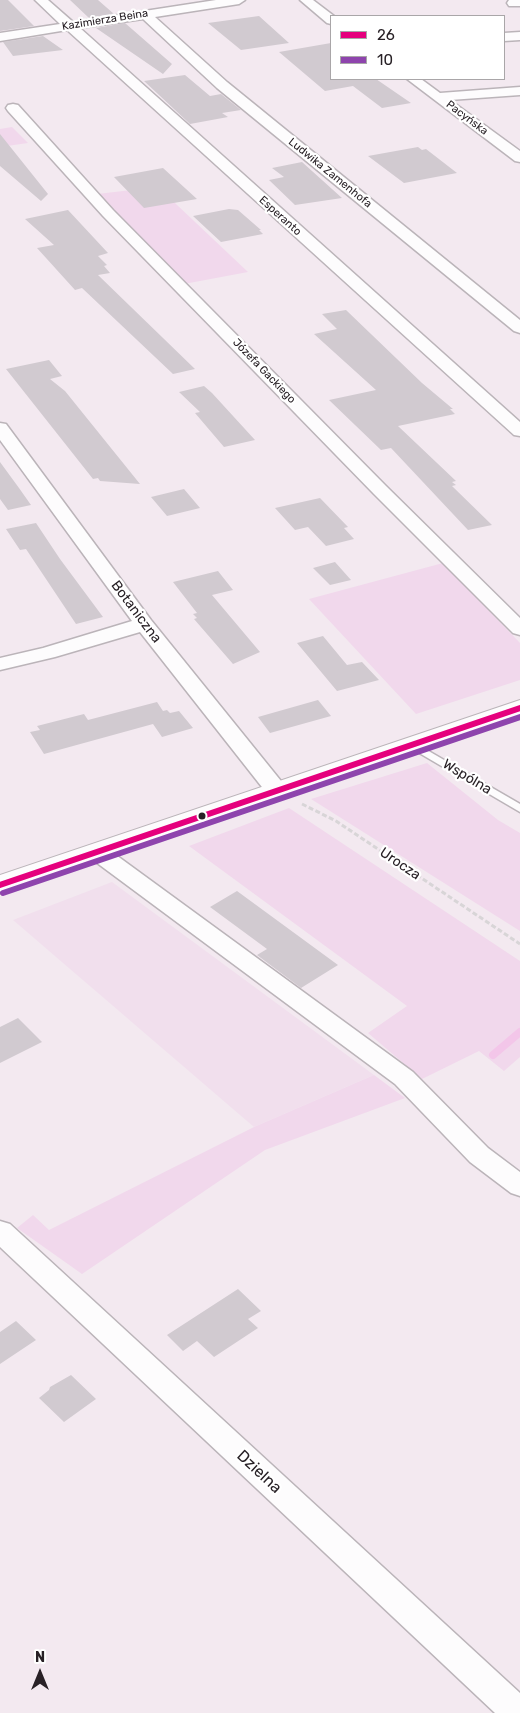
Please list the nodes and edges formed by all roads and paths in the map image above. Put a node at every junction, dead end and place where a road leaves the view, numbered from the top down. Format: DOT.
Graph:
graph roads {
  1 [pos="41,0"];
  2 [pos="239,0"];
  3 [pos="306,0"];
  4 [pos="145,14"];
  5 [pos="330,19"];
  6 [pos="71,26"];
  7 [pos="520,36"];
  8 [pos="0,37"];
  9 [pos="505,37"];
  10 [pos="414,80"];
  11 [pos="520,92"];
  12 [pos="439,97"];
  13 [pos="13,108"];
  14 [pos="520,158"];
  15 [pos="520,328"];
  16 [pos="0,428"];
  17 [pos="520,430"];
  18 [pos="144,624"];
  19 [pos="520,629"];
  20 [pos="0,664"];
  21 [pos="520,708"];
  22 [pos="413,745"];
  23 [pos="276,792"];
  24 [pos="520,809"];
  25 [pos="97,852"];
  26 [pos="0,885"];
  27 [pos="520,944"];
  28 [pos="520,1186"];
  29 [pos="0,1231"];
  30 [pos="518,1713"];
  1 -- 6 [label="street, Esperanto"];
  2 -- 4 [label="street, Kazimierza Beina"];
  3 -- 5 [label="street"];
  4 -- 6 [label="street, Kazimierza Beina"];
  4 -- 15 [label="street, Ludwika Zamenhofa"];
  6 -- 8 [label="street, Kazimierza Beina"];
  6 -- 17 [label="street, Esperanto"];
  7 -- 9 [label="street"];
  10 -- 12 [label="street, Pacyńska"];
  11 -- 12 [label="street"];
  12 -- 14 [label="street, Pacyńska"];
  13 -- 19 [label="street, Józefa Gackiego"];
  16 -- 18 [label="street, Botaniczna"];
  18 -- 20 [label="street"];
  18 -- 23 [label="street, Botaniczna"];
  21 -- 22 [label="main road"];
  22 -- 23 [label="main road"];
  22 -- 24 [label="lane, Wspólna"];
  23 -- 25 [label="main road"];
  23 -- 27 [label="path, Urocza"];
  25 -- 26 [label="main road"];
  25 -- 28 [label="street"];
  29 -- 30 [label="street, Dzielna"];
}
